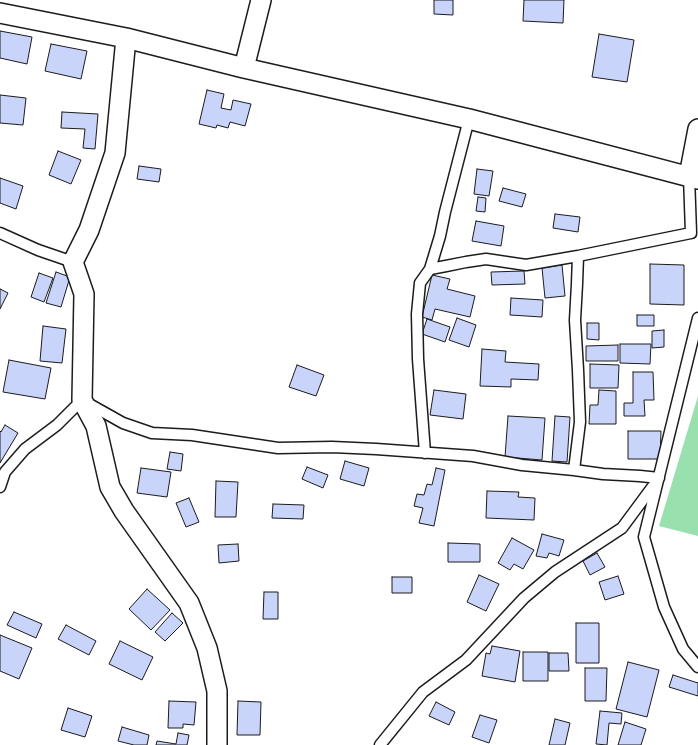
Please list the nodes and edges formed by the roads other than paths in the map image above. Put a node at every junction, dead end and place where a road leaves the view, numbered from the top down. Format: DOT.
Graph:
graph roads {
  1 [pos="261,0"];
  2 [pos="0,13"];
  3 [pos="126,38"];
  4 [pos="244,68"];
  5 [pos="469,119"];
  6 [pos="698,128"];
  7 [pos="694,177"];
  8 [pos="0,233"];
  9 [pos="578,256"];
  10 [pos="73,262"];
  11 [pos="430,269"];
  12 [pos="698,318"];
  13 [pos="82,400"];
  14 [pos="425,453"];
  15 [pos="574,470"];
  16 [pos="659,478"];
  17 [pos="0,487"];
  18 [pos="698,667"];
  19 [pos="216,745"];
  20 [pos="380,745"];
  1 -- 4 [label="street"];
  2 -- 3 [label="street"];
  3 -- 4 [label="street"];
  3 -- 10 [label="street"];
  4 -- 5 [label="street"];
  5 -- 7 [label="street"];
  5 -- 11 [label="lane"];
  6 -- 7 [label="street"];
  7 -- 9 [label="lane"];
  8 -- 10 [label="lane"];
  9 -- 11 [label="lane"];
  9 -- 15 [label="lane"];
  10 -- 13 [label="street"];
  11 -- 14 [label="lane"];
  12 -- 16 [label="lane"];
  13 -- 14 [label="lane"];
  13 -- 17 [label="lane"];
  13 -- 19 [label="street"];
  14 -- 15 [label="lane"];
  15 -- 16 [label="lane"];
  16 -- 18 [label="lane"];
  16 -- 20 [label="lane"];
}
